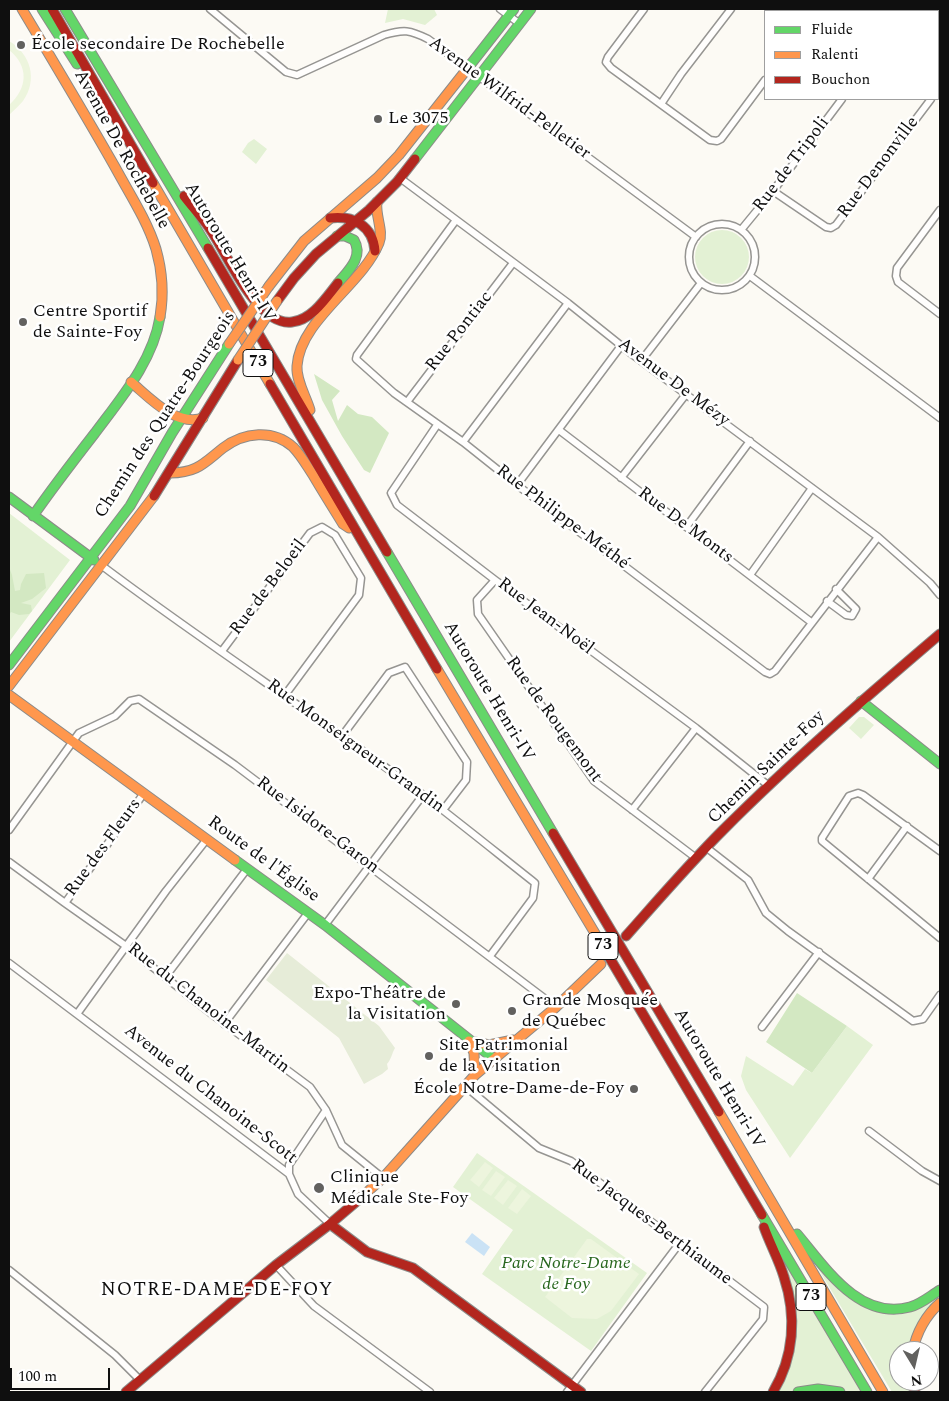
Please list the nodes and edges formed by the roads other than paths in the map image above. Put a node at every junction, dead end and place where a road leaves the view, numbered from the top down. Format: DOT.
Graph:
graph roads {
  1 [pos="22,9"];
  2 [pos="42,9"];
  3 [pos="52,9"];
  4 [pos="65,9"];
  5 [pos="210,9"];
  6 [pos="500,9"];
  7 [pos="531,9"];
  8 [pos="644,9"];
  9 [pos="731,9"];
  10 [pos="512,12"];
  11 [pos="520,24"];
  12 [pos="468,69"];
  13 [pos="478,76"];
  14 [pos="764,81"];
  15 [pos="841,100"];
  16 [pos="930,100"];
  17 [pos="661,104"];
  18 [pos="110,111"];
  19 [pos="154,160"];
  20 [pos="400,178"];
  21 [pos="773,191"];
  22 [pos="377,202"];
  23 [pos="940,210"];
  24 [pos="330,218"];
  25 [pos="356,220"];
  26 [pos="456,220"];
  27 [pos="741,230"];
  28 [pos="337,236"];
  29 [pos="696,237"];
  30 [pos="375,251"];
  31 [pos="513,263"];
  32 [pos="750,276"];
  33 [pos="701,283"];
  34 [pos="568,303"];
  35 [pos="940,314"];
  36 [pos="621,346"];
  37 [pos="641,361"];
  38 [pos="131,382"];
  39 [pos="687,393"];
  40 [pos="407,402"];
  41 [pos="181,418"];
  42 [pos="203,418"];
  43 [pos="940,418"];
  44 [pos="312,422"];
  45 [pos="437,425"];
  46 [pos="558,430"];
  47 [pos="750,441"];
  48 [pos="463,442"];
  49 [pos="170,473"];
  50 [pos="621,478"];
  51 [pos="517,485"];
  52 [pos="812,488"];
  53 [pos="9,497"];
  54 [pos="32,516"];
  55 [pos="686,526"];
  56 [pos="357,533"];
  57 [pos="878,537"];
  58 [pos="91,558"];
  59 [pos="101,565"];
  60 [pos="750,575"];
  61 [pos="495,580"];
  62 [pos="836,589"];
  63 [pos="940,595"];
  64 [pos="827,601"];
  65 [pos="811,622"];
  66 [pos="940,634"];
  67 [pos="222,651"];
  68 [pos="9,665"];
  69 [pos="9,686"];
  70 [pos="9,695"];
  71 [pos="285,695"];
  72 [pos="861,701"];
  73 [pos="696,728"];
  74 [pos="342,736"];
  75 [pos="73,742"];
  76 [pos="940,764"];
  77 [pos="769,786"];
  78 [pos="144,793"];
  79 [pos="423,795"];
  80 [pos="443,810"];
  81 [pos="632,810"];
  82 [pos="906,826"];
  83 [pos="9,830"];
  84 [pos="207,839"];
  85 [pos="707,848"];
  86 [pos="940,851"];
  87 [pos="696,858"];
  88 [pos="9,862"];
  89 [pos="369,865"];
  90 [pos="247,869"];
  91 [pos="868,878"];
  92 [pos="65,904"];
  93 [pos="308,913"];
  94 [pos="325,925"];
  95 [pos="626,936"];
  96 [pos="940,938"];
  97 [pos="126,946"];
  98 [pos="819,952"];
  99 [pos="490,956"];
  100 [pos="9,963"];
  101 [pos="601,964"];
  102 [pos="166,976"];
  103 [pos="940,996"];
  104 [pos="556,1007"];
  105 [pos="77,1014"];
  106 [pos="224,1024"];
  107 [pos="762,1027"];
  108 [pos="518,1038"];
  109 [pos="468,1039"];
  110 [pos="494,1059"];
  111 [pos="475,1075"];
  112 [pos="465,1086"];
  113 [pos="326,1110"];
  114 [pos="869,1131"];
  115 [pos="288,1174"];
  116 [pos="383,1178"];
  117 [pos="940,1181"];
  118 [pos="755,1202"];
  119 [pos="782,1218"];
  120 [pos="330,1224"];
  121 [pos="679,1244"];
  122 [pos="276,1265"];
  123 [pos="9,1270"];
  124 [pos="940,1290"];
  125 [pos="940,1303"];
  126 [pos="916,1341"];
  127 [pos="140,1380"];
  128 [pos="570,1389"];
  129 [pos="126,1392"];
  130 [pos="430,1392"];
  131 [pos="581,1392"];
  132 [pos="705,1392"];
  133 [pos="773,1392"];
  134 [pos="798,1392"];
  135 [pos="840,1392"];
  136 [pos="867,1392"];
  137 [pos="883,1392"];
  1 -- 38 [label="main road, Avenue De Rochebelle"];
  2 -- 18 [label="main road"];
  3 -- 18 [label="main road, Autoroute Henri-IV / 73"];
  4 -- 19 [label="main road, Autoroute Henri-IV / 73"];
  5 -- 12 [label="street, Avenue Wilfrid-Pelletier"];
  6 -- 10 [label="street"];
  7 -- 11 [label="main road, Chemin des Quatre-Bourgeois"];
  8 -- 17 [label="street"];
  9 -- 17 [label="street"];
  10 -- 11 [label="street"];
  10 -- 12 [label="main road, Chemin des Quatre-Bourgeois"];
  11 -- 13 [label="main road, Chemin des Quatre-Bourgeois"];
  12 -- 13 [label="street, Avenue Wilfrid-Pelletier"];
  12 -- 24 [label="main road, Chemin des Quatre-Bourgeois"];
  13 -- 20 [label="main road, Chemin des Quatre-Bourgeois"];
  13 -- 29 [label="street, Avenue Wilfrid-Pelletier"];
  14 -- 17 [label="street"];
  15 -- 21 [label="street, Rue de Tripoli"];
  16 -- 21 [label="street, Rue Denonville"];
  18 -- 56 [label="main road, Autoroute Henri-IV / 73"];
  19 -- 28 [label="main road"];
  19 -- 44 [label="main road, Autoroute Henri-IV / 73"];
  20 -- 22 [label="main road, Chemin des Quatre-Bourgeois"];
  20 -- 26 [label="street, Avenue De Mézy"];
  21 -- 27 [label="street, Rue de Tripoli"];
  22 -- 25 [label="main road, Chemin des Quatre-Bourgeois"];
  22 -- 30 [label="main road"];
  23 -- 35 [label="street"];
  24 -- 25 [label="main road"];
  24 -- 41 [label="main road, Chemin des Quatre-Bourgeois, bridge"];
  25 -- 28 [label="main road, Chemin des Quatre-Bourgeois"];
  25 -- 30 [label="main road"];
  26 -- 31 [label="street, Avenue De Mézy"];
  26 -- 40 [label="street, Rue Philippe-Méthé"];
  27 -- 29 [label="street"];
  27 -- 32 [label="street"];
  28 -- 42 [label="main road, Chemin des Quatre-Bourgeois, bridge"];
  29 -- 33 [label="street"];
  30 -- 44 [label="main road"];
  31 -- 34 [label="street, Avenue De Mézy"];
  31 -- 40 [label="street, Rue Pontiac"];
  32 -- 33 [label="street"];
  32 -- 43 [label="street"];
  33 -- 37 [label="street"];
  34 -- 36 [label="street, Avenue De Mézy"];
  34 -- 48 [label="street"];
  36 -- 37 [label="street, Avenue De Mézy"];
  36 -- 46 [label="street"];
  37 -- 39 [label="street, Avenue De Mézy"];
  38 -- 41 [label="main road"];
  38 -- 54 [label="main road, Avenue De Rochebelle"];
  39 -- 47 [label="street, Avenue De Mézy"];
  39 -- 50 [label="street"];
  40 -- 45 [label="street, Rue Philippe-Méthé"];
  41 -- 42 [label="main road"];
  41 -- 58 [label="main road, Chemin des Quatre-Bourgeois"];
  42 -- 49 [label="main road, Chemin des Quatre-Bourgeois"];
  44 -- 119 [label="main road, Autoroute Henri-IV / 73"];
  45 -- 48 [label="street, Rue Philippe-Méthé"];
  45 -- 61 [label="street, Rue Jean-Noël"];
  46 -- 50 [label="street, Rue De Monts"];
  46 -- 51 [label="street"];
  47 -- 52 [label="street, Avenue De Mézy"];
  47 -- 55 [label="street"];
  48 -- 51 [label="street, Rue Philippe-Méthé"];
  49 -- 56 [label="main road"];
  49 -- 59 [label="main road, Chemin des Quatre-Bourgeois"];
  50 -- 55 [label="street, Rue De Monts"];
  51 -- 65 [label="street, Rue Philippe-Méthé"];
  52 -- 57 [label="street, Avenue De Mézy"];
  52 -- 60 [label="street"];
  53 -- 54 [label="main road"];
  54 -- 58 [label="main road"];
  55 -- 60 [label="street, Rue De Monts"];
  56 -- 118 [label="main road, Autoroute Henri-IV / 73"];
  57 -- 62 [label="street"];
  57 -- 63 [label="street, Avenue De Mézy"];
  58 -- 59 [label="main road"];
  58 -- 68 [label="main road, Chemin des Quatre-Bourgeois"];
  59 -- 67 [label="street, Rue Monseigneur-Grandin"];
  59 -- 69 [label="main road, Chemin des Quatre-Bourgeois"];
  60 -- 65 [label="street, Rue De Monts"];
  61 -- 73 [label="street, Rue Jean-Noël"];
  61 -- 81 [label="street, Rue de Rougemont"];
  62 -- 64 [label="street"];
  62 -- 64 [label="street"];
  64 -- 65 [label="street"];
  66 -- 72 [label="main road, Chemin Sainte-Foy"];
  67 -- 71 [label="street, Rue Monseigneur-Grandin"];
  67 -- 71 [label="street, Rue de Beloeil"];
  70 -- 75 [label="main road, Route de l'Église"];
  71 -- 74 [label="street, Rue Monseigneur-Grandin"];
  72 -- 76 [label="main road"];
  72 -- 77 [label="main road, Chemin Sainte-Foy"];
  73 -- 77 [label="street, Rue Jean-Noël"];
  73 -- 81 [label="street"];
  74 -- 79 [label="street, Rue Monseigneur-Grandin"];
  74 -- 80 [label="street"];
  75 -- 78 [label="main road, Route de l'Église"];
  75 -- 83 [label="street"];
  75 -- 89 [label="street, Rue Isidore-Garon"];
  77 -- 85 [label="main road, Chemin Sainte-Foy"];
  78 -- 84 [label="main road, Route de l'Église"];
  78 -- 92 [label="street, Rue des Fleurs"];
  79 -- 80 [label="street, Rue Monseigneur-Grandin"];
  79 -- 89 [label="street"];
  80 -- 99 [label="street, Rue Monseigneur-Grandin"];
  81 -- 87 [label="street, Rue de Rougemont"];
  82 -- 86 [label="street"];
  82 -- 91 [label="street"];
  82 -- 91 [label="street"];
  84 -- 90 [label="main road, Route de l'Église"];
  84 -- 97 [label="street"];
  85 -- 87 [label="main road, Chemin Sainte-Foy"];
  85 -- 98 [label="street"];
  87 -- 95 [label="main road, Chemin Sainte-Foy"];
  88 -- 92 [label="street, Rue du Chanoine-Martin"];
  89 -- 94 [label="street"];
  89 -- 99 [label="street, Rue Isidore-Garon"];
  90 -- 93 [label="main road, Route de l'Église"];
  90 -- 102 [label="street"];
  91 -- 96 [label="street"];
  92 -- 97 [label="street, Rue du Chanoine-Martin"];
  93 -- 94 [label="main road, Route de l'Église"];
  93 -- 106 [label="street"];
  94 -- 109 [label="main road, Route de l'Église"];
  97 -- 102 [label="street, Rue du Chanoine-Martin"];
  97 -- 105 [label="street"];
  98 -- 103 [label="street"];
  98 -- 107 [label="street"];
  99 -- 104 [label="street, Rue Isidore-Garon"];
  100 -- 105 [label="street, Avenue du Chanoine-Scott"];
  101 -- 104 [label="main road"];
  102 -- 106 [label="street, Rue du Chanoine-Martin"];
  104 -- 108 [label="main road"];
  105 -- 115 [label="street, Avenue du Chanoine-Scott"];
  106 -- 113 [label="street, Rue du Chanoine-Martin"];
  108 -- 109 [label="main road"];
  108 -- 110 [label="main road"];
  109 -- 110 [label="main road, Route de l'Église"];
  109 -- 111 [label="main road"];
  110 -- 111 [label="main road"];
  111 -- 112 [label="main road"];
  112 -- 116 [label="main road"];
  112 -- 121 [label="street, Rue Jacques-Berthiaume"];
  113 -- 115 [label="street"];
  113 -- 116 [label="street, Rue du Chanoine-Martin"];
  114 -- 117 [label="street"];
  115 -- 120 [label="street, Avenue du Chanoine-Scott"];
  116 -- 120 [label="main road"];
  118 -- 133 [label="main road"];
  118 -- 136 [label="main road, Autoroute Henri-IV / 73"];
  119 -- 124 [label="main road"];
  119 -- 137 [label="main road, Autoroute Henri-IV / 73"];
  120 -- 122 [label="main road"];
  120 -- 128 [label="main road, Avenue du Chanoine-Scott"];
  121 -- 128 [label="street"];
  121 -- 132 [label="street, Rue Jacques-Berthiaume"];
  122 -- 127 [label="main road"];
  122 -- 130 [label="street"];
  123 -- 127 [label="street"];
  125 -- 126 [label="main road"];
  127 -- 129 [label="main road"];
  128 -- 131 [label="main road, Avenue du Chanoine-Scott"];
  134 -- 135 [label="main road"];
}
